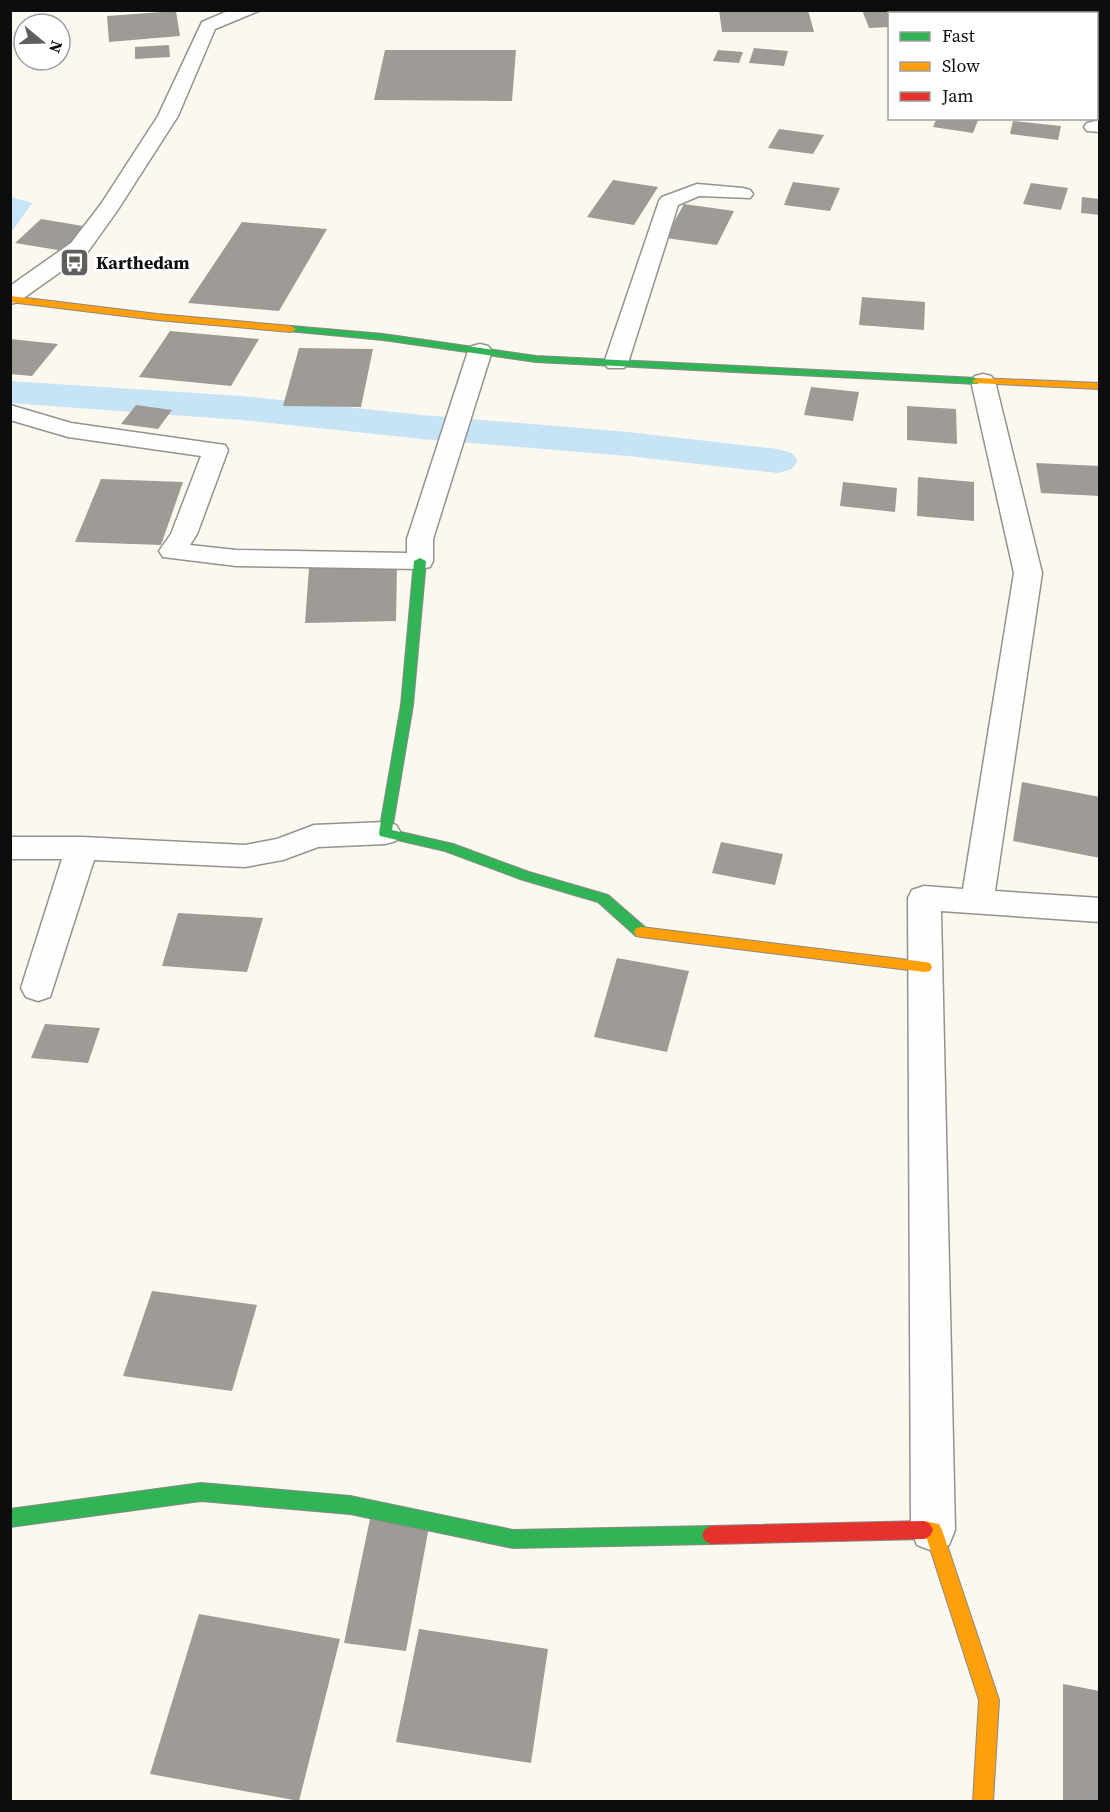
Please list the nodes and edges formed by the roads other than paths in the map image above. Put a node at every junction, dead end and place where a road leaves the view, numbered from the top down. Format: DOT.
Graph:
graph roads {
  1 [pos="253,10"];
  2 [pos="212,16"];
  3 [pos="743,194"];
  4 [pos="10,298"];
  5 [pos="480,351"];
  6 [pos="616,363"];
  7 [pos="982,381"];
  8 [pos="1100,387"];
  9 [pos="10,412"];
  10 [pos="420,561"];
  11 [pos="385,832"];
  12 [pos="10,848"];
  13 [pos="82,849"];
  14 [pos="977,902"];
  15 [pos="1100,910"];
  16 [pos="925,967"];
  17 [pos="38,988"];
  18 [pos="10,1518"];
  19 [pos="933,1530"];
  20 [pos="983,1802"];
  1 -- 2 [label="street"];
  2 -- 4 [label="street"];
  3 -- 6 [label="street"];
  4 -- 5 [label="street"];
  5 -- 6 [label="street"];
  5 -- 10 [label="street"];
  6 -- 7 [label="street"];
  7 -- 8 [label="street"];
  7 -- 14 [label="street"];
  9 -- 10 [label="street"];
  10 -- 11 [label="street"];
  11 -- 13 [label="street"];
  11 -- 16 [label="street"];
  12 -- 13 [label="street"];
  13 -- 17 [label="street"];
  14 -- 15 [label="street"];
  14 -- 16 [label="street"];
  16 -- 19 [label="street"];
  18 -- 19 [label="street"];
  19 -- 20 [label="street"];
}
